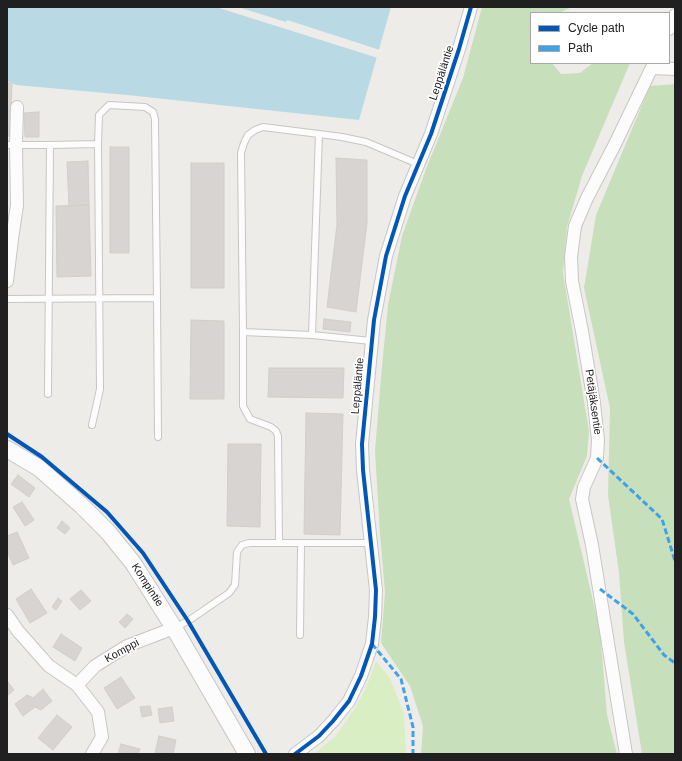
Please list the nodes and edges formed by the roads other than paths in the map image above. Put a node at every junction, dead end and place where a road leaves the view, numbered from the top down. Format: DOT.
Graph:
graph roads {
  1 [pos="471,7"];
  2 [pos="675,15"];
  3 [pos="670,27"];
  4 [pos="653,65"];
  5 [pos="675,70"];
  6 [pos="17,107"];
  7 [pos="319,134"];
  8 [pos="98,144"];
  9 [pos="12,145"];
  10 [pos="50,145"];
  11 [pos="418,164"];
  12 [pos="7,281"];
  13 [pos="49,298"];
  14 [pos="100,298"];
  15 [pos="157,298"];
  16 [pos="7,299"];
  17 [pos="243,332"];
  18 [pos="312,334"];
  19 [pos="371,341"];
  20 [pos="48,394"];
  21 [pos="92,425"];
  22 [pos="158,437"];
  23 [pos="7,449"];
  24 [pos="279,542"];
  25 [pos="301,543"];
  26 [pos="371,543"];
  27 [pos="7,615"];
  28 [pos="174,628"];
  29 [pos="300,636"];
  30 [pos="77,685"];
  31 [pos="92,754"];
  32 [pos="246,754"];
  33 [pos="295,754"];
  34 [pos="626,754"];
  1 -- 11 [label="street, Leppäläntie"];
  2 -- 3 [label="street"];
  4 -- 5 [label="street"];
  4 -- 34 [label="street, Petäjäksentie"];
  6 -- 9 [label="street"];
  7 -- 11 [label="lane"];
  7 -- 17 [label="lane"];
  7 -- 18 [label="lane"];
  8 -- 10 [label="lane"];
  8 -- 14 [label="lane"];
  8 -- 15 [label="lane"];
  9 -- 10 [label="lane"];
  9 -- 12 [label="street"];
  10 -- 13 [label="lane"];
  11 -- 19 [label="street, Leppäläntie"];
  13 -- 14 [label="lane"];
  13 -- 16 [label="lane"];
  13 -- 20 [label="lane"];
  14 -- 15 [label="lane"];
  14 -- 21 [label="lane"];
  15 -- 22 [label="lane"];
  17 -- 18 [label="lane"];
  17 -- 24 [label="lane"];
  18 -- 19 [label="lane"];
  19 -- 26 [label="street, Leppäläntie"];
  23 -- 28 [label="street, Kompintie"];
  24 -- 25 [label="lane"];
  24 -- 28 [label="lane"];
  25 -- 26 [label="lane"];
  25 -- 29 [label="lane"];
  26 -- 33 [label="street, Leppäläntie"];
  27 -- 30 [label="street"];
  28 -- 30 [label="street, Komppi"];
  28 -- 32 [label="street, Kompintie"];
  30 -- 31 [label="street"];
}
